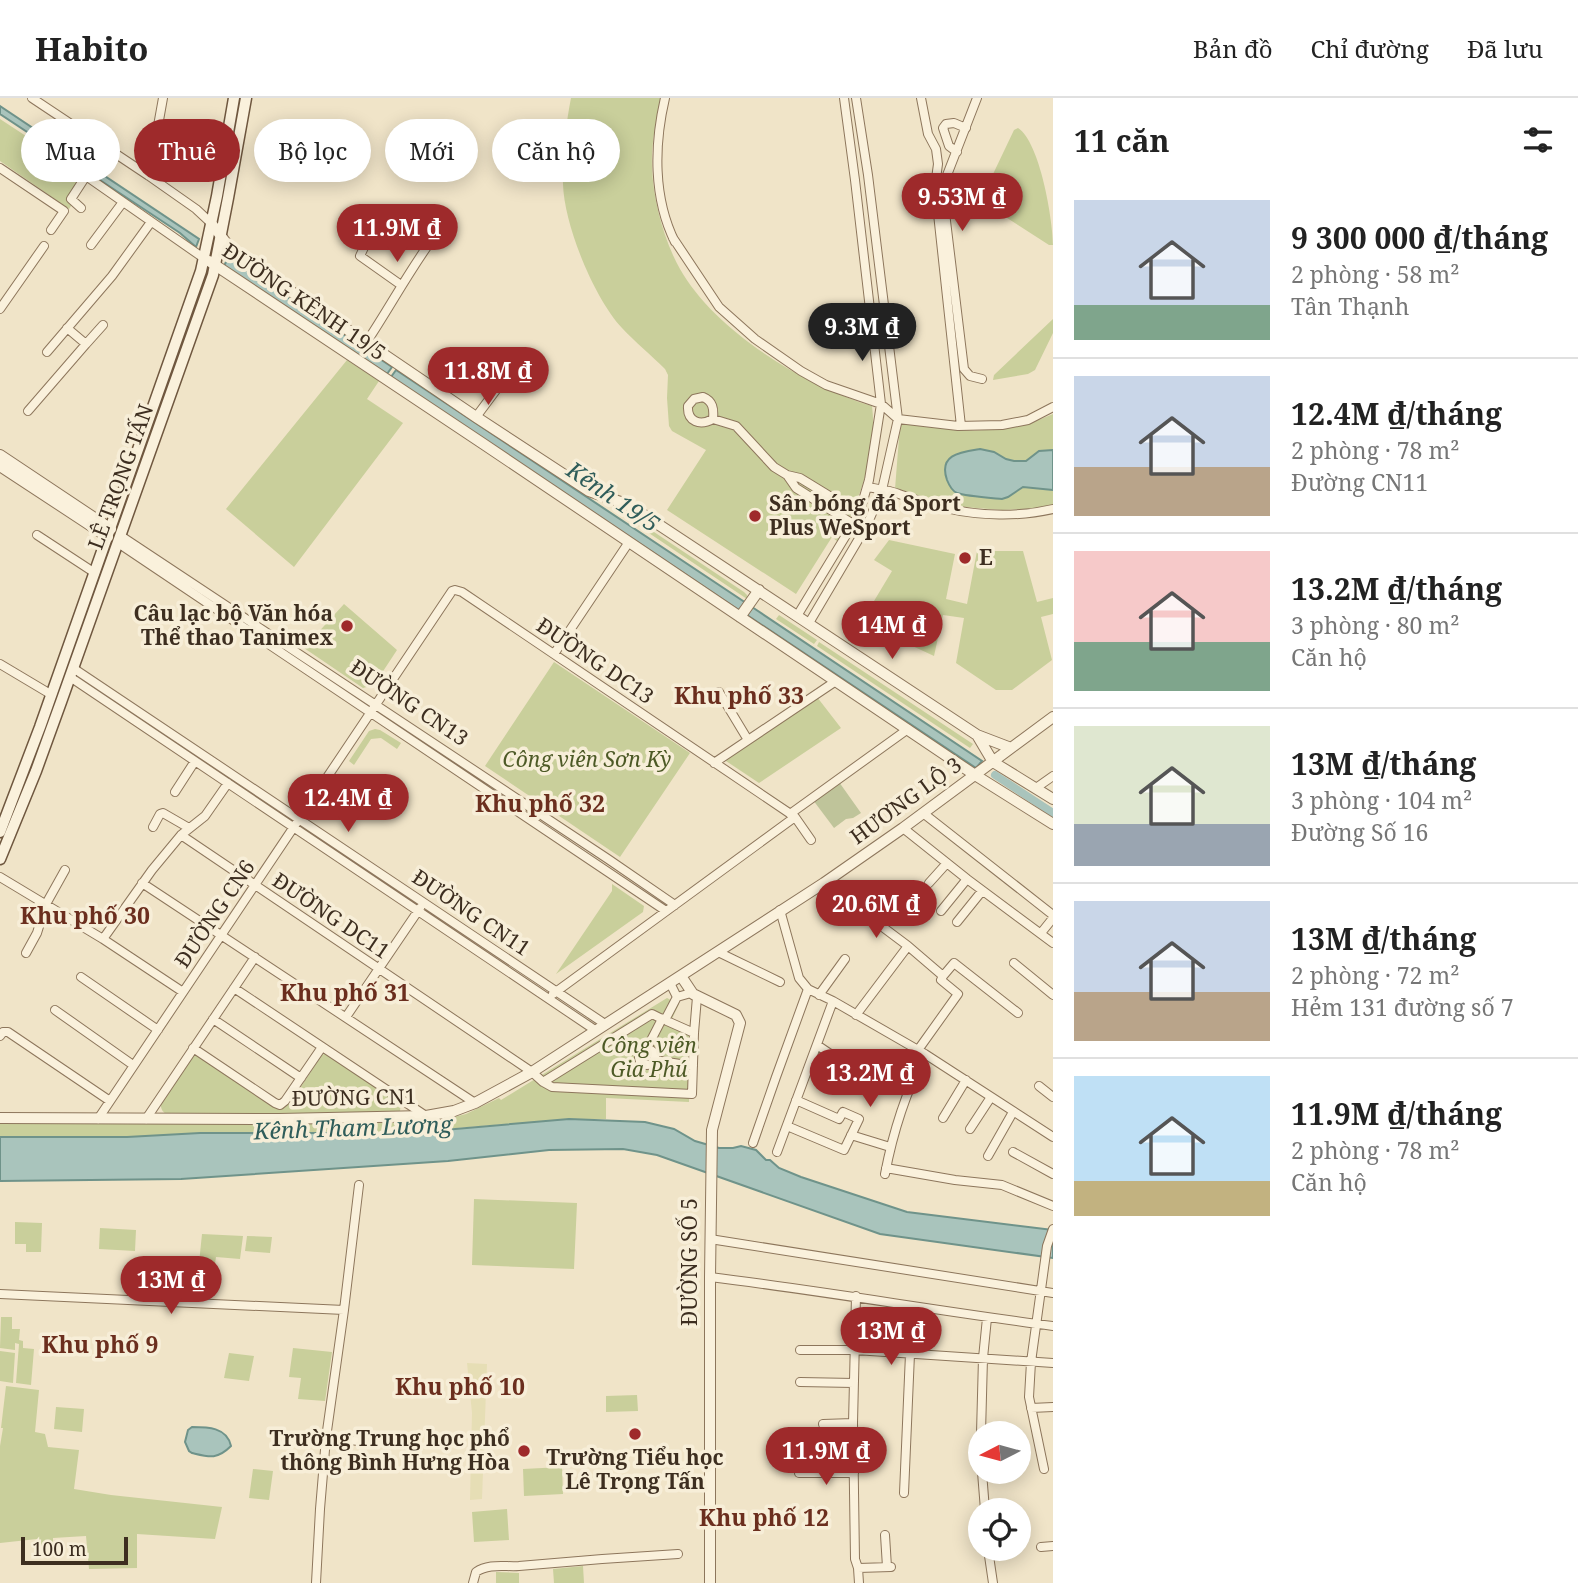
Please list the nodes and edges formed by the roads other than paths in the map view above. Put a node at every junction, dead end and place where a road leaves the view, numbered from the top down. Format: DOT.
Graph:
graph roads {
  1 [pos="32,98"];
  2 [pos="234,98"];
  3 [pos="246,98"];
  4 [pos="666,98"];
  5 [pos="844,98"];
  6 [pos="856,98"];
  7 [pos="921,98"];
  8 [pos="161,99"];
  9 [pos="977,100"];
  10 [pos="158,119"];
  11 [pos="966,128"];
  12 [pos="957,152"];
  13 [pos="134,166"];
  14 [pos="0,168"];
  15 [pos="158,182"];
  16 [pos="123,202"];
  17 [pos="81,208"];
  18 [pos="151,222"];
  19 [pos="211,223"];
  20 [pos="51,230"];
  21 [pos="436,234"];
  22 [pos="221,236"];
  23 [pos="367,241"];
  24 [pos="91,245"];
  25 [pos="44,246"];
  26 [pos="205,259"];
  27 [pos="215,265"];
  28 [pos="401,285"];
  29 [pos="0,309"];
  30 [pos="103,325"];
  31 [pos="67,328"];
  32 [pos="366,343"];
  33 [pos="86,344"];
  34 [pos="47,352"];
  35 [pos="460,365"];
  36 [pos="391,371"];
  37 [pos="505,378"];
  38 [pos="982,379"];
  39 [pos="441,393"];
  40 [pos="881,404"];
  41 [pos="1053,407"];
  42 [pos="28,411"];
  43 [pos="476,417"];
  44 [pos="713,419"];
  45 [pos="898,419"];
  46 [pos="961,426"];
  47 [pos="0,455"];
  48 [pos="0,466"];
  49 [pos="787,475"];
  50 [pos="867,487"];
  51 [pos="882,490"];
  52 [pos="1053,509"];
  53 [pos="859,514"];
  54 [pos="853,524"];
  55 [pos="109,533"];
  56 [pos="37,535"];
  57 [pos="119,540"];
  58 [pos="629,542"];
  59 [pos="95,573"];
  60 [pos="455,590"];
  61 [pos="759,590"];
  62 [pos="744,612"];
  63 [pos="797,616"];
  64 [pos="808,623"];
  65 [pos="554,654"];
  66 [pos="0,664"];
  67 [pos="72,673"];
  68 [pos="836,681"];
  69 [pos="719,692"];
  70 [pos="52,695"];
  71 [pos="373,708"];
  72 [pos="1053,717"];
  73 [pos="908,729"];
  74 [pos="977,735"];
  75 [pos="748,740"];
  76 [pos="1011,748"];
  77 [pos="195,761"];
  78 [pos="714,762"];
  79 [pos="985,769"];
  80 [pos="1053,776"];
  81 [pos="228,783"];
  82 [pos="1036,788"];
  83 [pos="175,792"];
  84 [pos="1053,799"];
  85 [pos="923,813"];
  86 [pos="792,816"];
  87 [pos="299,818"];
  88 [pos="1053,824"];
  89 [pos="153,827"];
  90 [pos="294,827"];
  91 [pos="189,828"];
  92 [pos="903,828"];
  93 [pos="0,831"];
  94 [pos="181,835"];
  95 [pos="811,840"];
  96 [pos="0,859"];
  97 [pos="947,863"];
  98 [pos="65,870"];
  99 [pos="0,877"];
  100 [pos="967,879"];
  101 [pos="142,883"];
  102 [pos="824,883"];
  103 [pos="929,883"];
  104 [pos="255,885"];
  105 [pos="982,891"];
  106 [pos="46,904"];
  107 [pos="675,905"];
  108 [pos="421,906"];
  109 [pos="666,911"];
  110 [pos="780,911"];
  111 [pos="941,911"];
  112 [pos="1053,916"];
  113 [pos="957,922"];
  114 [pos="1041,933"];
  115 [pos="222,935"];
  116 [pos="103,939"];
  117 [pos="1053,943"];
  118 [pos="908,946"];
  119 [pos="718,952"];
  120 [pos="26,953"];
  121 [pos="255,957"];
  122 [pos="845,959"];
  123 [pos="1014,963"];
  124 [pos="379,969"];
  125 [pos="81,976"];
  126 [pos="943,976"];
  127 [pos="674,980"];
  128 [pos="780,982"];
  129 [pos="234,988"];
  130 [pos="808,989"];
  131 [pos="556,991"];
  132 [pos="183,992"];
  133 [pos="694,995"];
  134 [pos="819,995"];
  135 [pos="1053,995"];
  136 [pos="677,997"];
  137 [pos="548,998"];
  138 [pos="833,1002"];
  139 [pos="55,1010"];
  140 [pos="1018,1013"];
  141 [pos="856,1015"];
  142 [pos="345,1017"];
  143 [pos="213,1018"];
  144 [pos="665,1019"];
  145 [pos="605,1024"];
  146 [pos="158,1030"];
  147 [pos="595,1030"];
  148 [pos="694,1033"];
  149 [pos="0,1036"];
  150 [pos="612,1039"];
  151 [pos="817,1045"];
  152 [pos="322,1046"];
  153 [pos="193,1048"];
  154 [pos="646,1051"];
  155 [pos="921,1052"];
  156 [pos="654,1060"];
  157 [pos="134,1066"];
  158 [pos="693,1066"];
  159 [pos="851,1068"];
  160 [pos="532,1072"];
  161 [pos="301,1078"];
  162 [pos="966,1080"];
  163 [pos="542,1082"];
  164 [pos="1039,1086"];
  165 [pos="991,1097"];
  166 [pos="1053,1097"];
  167 [pos="796,1100"];
  168 [pos="110,1101"];
  169 [pos="475,1103"];
  170 [pos="1013,1112"];
  171 [pos="426,1116"];
  172 [pos="0,1118"];
  173 [pos="943,1118"];
  174 [pos="98,1119"];
  175 [pos="146,1119"];
  176 [pos="787,1126"];
  177 [pos="970,1129"];
  178 [pos="851,1135"];
  179 [pos="1053,1137"];
  180 [pos="753,1143"];
  181 [pos="890,1147"];
  182 [pos="777,1152"];
  183 [pos="1013,1152"];
  184 [pos="988,1156"];
  185 [pos="1053,1174"];
  186 [pos="359,1185"];
  187 [pos="1053,1206"];
  188 [pos="1053,1229"];
  189 [pos="710,1239"];
  190 [pos="710,1277"];
  191 [pos="1041,1291"];
  192 [pos="1053,1293"];
  193 [pos="0,1294"];
  194 [pos="856,1296"];
  195 [pos="344,1310"];
  196 [pos="987,1318"];
  197 [pos="1036,1324"];
  198 [pos="1053,1326"];
  199 [pos="800,1350"];
  200 [pos="855,1350"];
  201 [pos="909,1354"];
  202 [pos="983,1358"];
  203 [pos="1031,1362"];
  204 [pos="1053,1363"];
  205 [pos="800,1381"];
  206 [pos="854,1383"];
  207 [pos="1053,1407"];
  208 [pos="1031,1408"];
  209 [pos="981,1421"];
  210 [pos="853,1423"];
  211 [pos="823,1424"];
  212 [pos="326,1438"];
  213 [pos="359,1441"];
  214 [pos="1044,1469"];
  215 [pos="799,1473"];
  216 [pos="854,1473"];
  217 [pos="904,1493"];
  218 [pos="886,1535"];
  219 [pos="1053,1546"];
  220 [pos="1041,1547"];
  221 [pos="678,1554"];
  222 [pos="990,1561"];
  223 [pos="858,1568"];
  224 [pos="316,1583"];
  225 [pos="472,1583"];
  226 [pos="710,1583"];
  227 [pos="859,1583"];
  228 [pos="993,1583"];
  1 -- 13 [label="street, ĐƯỜNG KÊNH 19/5"];
  2 -- 19 [label="main road, LÊ TRỌNG TẤN"];
  3 -- 22 [label="main road, LÊ TRỌNG TẤN"];
  4 -- 40 [label="street"];
  5 -- 40 [label="street"];
  6 -- 45 [label="street"];
  7 -- 46 [label="street"];
  8 -- 10 [label="street"];
  9 -- 11 [label="street"];
  11 -- 12 [label="street"];
  11 -- 12 [label="street"];
  12 -- 38 [label="street"];
  14 -- 20 [label="street"];
  15 -- 19 [label="street, ĐƯỜNG KÊNH 19/5"];
  16 -- 17 [label="street"];
  16 -- 18 [label="street"];
  16 -- 24 [label="street"];
  18 -- 26 [label="street"];
  18 -- 31 [label="street"];
  19 -- 22 [label="street, ĐƯỜNG KÊNH 19/5"];
  19 -- 26 [label="main road, LÊ TRỌNG TẤN"];
  21 -- 28 [label="street"];
  22 -- 27 [label="main road, LÊ TRỌNG TẤN"];
  22 -- 32 [label="street, ĐƯỜNG KÊNH 19/5"];
  23 -- 28 [label="street"];
  25 -- 29 [label="street"];
  26 -- 27 [label="street, ĐƯỜNG KÊNH 19/5"];
  26 -- 55 [label="main road, LÊ TRỌNG TẤN"];
  27 -- 36 [label="street, ĐƯỜNG KÊNH 19/5"];
  27 -- 57 [label="main road, LÊ TRỌNG TẤN"];
  28 -- 32 [label="street"];
  30 -- 33 [label="street"];
  31 -- 33 [label="street"];
  31 -- 34 [label="street"];
  32 -- 36 [label="street, ĐƯỜNG KÊNH 19/5"];
  33 -- 42 [label="street"];
  35 -- 39 [label="street"];
  36 -- 39 [label="street, ĐƯỜNG KÊNH 19/5"];
  36 -- 58 [label="street, ĐƯỜNG KÊNH 19/5"];
  37 -- 43 [label="street"];
  39 -- 43 [label="street, ĐƯỜNG KÊNH 19/5"];
  40 -- 45 [label="street"];
  40 -- 50 [label="street"];
  41 -- 46 [label="street"];
  43 -- 61 [label="street, ĐƯỜNG KÊNH 19/5"];
  44 -- 49 [label="street"];
  45 -- 46 [label="street"];
  45 -- 51 [label="street"];
  47 -- 55 [label="street"];
  48 -- 55 [label="street"];
  49 -- 53 [label="street"];
  49 -- 54 [label="street"];
  50 -- 51 [label="street"];
  50 -- 53 [label="street"];
  51 -- 52 [label="street"];
  51 -- 64 [label="street"];
  53 -- 54 [label="street"];
  54 -- 63 [label="street"];
  55 -- 57 [label="main road"];
  55 -- 59 [label="main road, LÊ TRỌNG TẤN"];
  56 -- 59 [label="street"];
  57 -- 67 [label="main road, LÊ TRỌNG TẤN"];
  57 -- 71 [label="street, ĐƯỜNG CN13"];
  58 -- 62 [label="street, ĐƯỜNG KÊNH 19/5"];
  58 -- 65 [label="street"];
  59 -- 70 [label="main road, LÊ TRỌNG TẤN"];
  60 -- 65 [label="street, ĐƯỜNG DC13"];
  60 -- 71 [label="street, ĐƯỜNG CN6"];
  61 -- 62 [label="street"];
  61 -- 63 [label="street, ĐƯỜNG KÊNH 19/5"];
  62 -- 68 [label="street, ĐƯỜNG KÊNH 19/5"];
  63 -- 64 [label="street, ĐƯỜNG KÊNH 19/5"];
  64 -- 74 [label="street, ĐƯỜNG KÊNH 19/5"];
  65 -- 78 [label="street, ĐƯỜNG DC13"];
  66 -- 70 [label="street"];
  67 -- 77 [label="street, ĐƯỜNG CN11"];
  67 -- 87 [label="street, ĐƯỜNG CN11"];
  67 -- 96 [label="main road, LÊ TRỌNG TẤN"];
  68 -- 73 [label="street, ĐƯỜNG KÊNH 19/5"];
  68 -- 75 [label="street"];
  69 -- 75 [label="street"];
  70 -- 93 [label="main road, LÊ TRỌNG TẤN"];
  71 -- 87 [label="street, ĐƯỜNG CN6"];
  71 -- 107 [label="street, ĐƯỜNG CN13"];
  71 -- 109 [label="street, ĐƯỜNG CN13"];
  72 -- 76 [label="street, HƯƠNG LỘ 3"];
  73 -- 79 [label="street, ĐƯỜNG KÊNH 19/5"];
  73 -- 86 [label="street"];
  74 -- 76 [label="street, ĐƯỜNG KÊNH 19/5"];
  74 -- 79 [label="street, ĐƯỜNG KÊNH 19/5"];
  75 -- 78 [label="street"];
  76 -- 79 [label="street, HƯƠNG LỘ 3"];
  77 -- 81 [label="street, ĐƯỜNG CN11"];
  77 -- 83 [label="street"];
  78 -- 86 [label="street, ĐƯỜNG DC13"];
  79 -- 82 [label="street"];
  79 -- 85 [label="street, HƯƠNG LỘ 3"];
  79 -- 88 [label="street"];
  80 -- 82 [label="street"];
  81 -- 90 [label="street, ĐƯỜNG CN11"];
  81 -- 91 [label="street"];
  82 -- 84 [label="street"];
  85 -- 92 [label="street, HƯƠNG LỘ 3"];
  85 -- 112 [label="street"];
  86 -- 95 [label="street, ĐƯỜNG DC13"];
  86 -- 107 [label="street"];
  87 -- 90 [label="street, ĐƯỜNG CN6"];
  87 -- 108 [label="street, ĐƯỜNG CN11"];
  89 -- 91 [label="street"];
  90 -- 104 [label="street, ĐƯỜNG CN6"];
  90 -- 108 [label="street, ĐƯỜNG CN11"];
  91 -- 94 [label="street"];
  92 -- 97 [label="street"];
  92 -- 102 [label="street, HƯƠNG LỘ 3"];
  94 -- 101 [label="street"];
  94 -- 104 [label="street, ĐƯỜNG DC11"];
  97 -- 100 [label="street"];
  97 -- 103 [label="street"];
  98 -- 106 [label="street"];
  99 -- 106 [label="street"];
  100 -- 105 [label="street"];
  100 -- 111 [label="street"];
  101 -- 115 [label="street"];
  101 -- 116 [label="street"];
  102 -- 110 [label="street, HƯƠNG LỘ 3"];
  102 -- 118 [label="street"];
  104 -- 115 [label="street, ĐƯỜNG CN6"];
  104 -- 124 [label="street, ĐƯỜNG DC11"];
  105 -- 113 [label="street"];
  105 -- 114 [label="street"];
  106 -- 116 [label="street"];
  106 -- 120 [label="street"];
  107 -- 109 [label="street"];
  108 -- 124 [label="street"];
  108 -- 131 [label="street, ĐƯỜNG CN11"];
  108 -- 137 [label="street, ĐƯỜNG CN11"];
  109 -- 131 [label="street"];
  110 -- 119 [label="street, HƯƠNG LỘ 3"];
  110 -- 130 [label="street"];
  112 -- 114 [label="street"];
  114 -- 117 [label="street"];
  115 -- 121 [label="street"];
  115 -- 132 [label="street, ĐƯỜNG CN6"];
  116 -- 132 [label="street"];
  118 -- 126 [label="street"];
  118 -- 141 [label="street"];
  119 -- 127 [label="street, HƯƠNG LỘ 3"];
  119 -- 128 [label="street"];
  121 -- 129 [label="street"];
  121 -- 142 [label="street"];
  122 -- 134 [label="street"];
  123 -- 135 [label="street"];
  124 -- 142 [label="street"];
  124 -- 160 [label="street, ĐƯỜNG DC11"];
  125 -- 146 [label="street"];
  126 -- 140 [label="street"];
  126 -- 155 [label="street"];
  127 -- 133 [label="street"];
  127 -- 136 [label="street"];
  127 -- 145 [label="street, ĐƯỜNG CN1"];
  129 -- 143 [label="street"];
  129 -- 152 [label="street"];
  130 -- 134 [label="street"];
  130 -- 180 [label="street"];
  131 -- 137 [label="street"];
  131 -- 145 [label="street, ĐƯỜNG CN11"];
  132 -- 146 [label="street, ĐƯỜNG CN6"];
  133 -- 136 [label="street"];
  133 -- 148 [label="street"];
  133 -- 189 [label="street, ĐƯỜNG SỐ 5"];
  134 -- 138 [label="street"];
  136 -- 144 [label="street"];
  137 -- 147 [label="street, ĐƯỜNG CN11"];
  138 -- 141 [label="street"];
  138 -- 151 [label="street"];
  139 -- 157 [label="street"];
  141 -- 155 [label="street"];
  142 -- 169 [label="street"];
  143 -- 153 [label="street"];
  143 -- 161 [label="street"];
  144 -- 148 [label="street"];
  144 -- 150 [label="street"];
  144 -- 154 [label="street"];
  145 -- 147 [label="street, ĐƯỜNG CN1"];
  146 -- 157 [label="street, ĐƯỜNG CN6"];
  147 -- 160 [label="street, ĐƯỜNG CN1"];
  148 -- 158 [label="street"];
  149 -- 168 [label="street"];
  150 -- 154 [label="street"];
  150 -- 163 [label="street"];
  151 -- 159 [label="street"];
  151 -- 167 [label="street"];
  152 -- 161 [label="street"];
  152 -- 171 [label="street"];
  153 -- 161 [label="street"];
  153 -- 175 [label="street"];
  154 -- 156 [label="street"];
  154 -- 156 [label="street"];
  155 -- 162 [label="street"];
  155 -- 181 [label="street"];
  156 -- 158 [label="street"];
  157 -- 168 [label="street, ĐƯỜNG CN6"];
  158 -- 163 [label="street"];
  160 -- 163 [label="street, ĐƯỜNG DC11"];
  160 -- 169 [label="street, ĐƯỜNG CN1"];
  162 -- 165 [label="street"];
  162 -- 173 [label="street"];
  164 -- 166 [label="street"];
  165 -- 170 [label="street"];
  165 -- 177 [label="street"];
  167 -- 176 [label="street"];
  167 -- 178 [label="street"];
  168 -- 174 [label="street, ĐƯỜNG CN6"];
  169 -- 171 [label="street, ĐƯỜNG CN1"];
  170 -- 179 [label="street"];
  170 -- 184 [label="street"];
  171 -- 175 [label="street, ĐƯỜNG CN1"];
  172 -- 174 [label="street, ĐƯỜNG CN1"];
  174 -- 175 [label="street, ĐƯỜNG CN1"];
  176 -- 178 [label="street"];
  176 -- 182 [label="street"];
  178 -- 181 [label="street"];
  181 -- 187 [label="street"];
  183 -- 185 [label="street"];
  186 -- 195 [label="street"];
  188 -- 191 [label="street"];
  189 -- 190 [label="street, ĐƯỜNG SỐ 5"];
  189 -- 191 [label="street"];
  190 -- 194 [label="street"];
  190 -- 226 [label="street, ĐƯỜNG SỐ 5"];
  191 -- 192 [label="street"];
  191 -- 197 [label="street"];
  193 -- 195 [label="street"];
  194 -- 196 [label="street"];
  194 -- 200 [label="street"];
  195 -- 212 [label="street"];
  196 -- 197 [label="street"];
  196 -- 202 [label="street"];
  197 -- 198 [label="street"];
  197 -- 203 [label="street"];
  199 -- 200 [label="street"];
  200 -- 201 [label="street"];
  200 -- 206 [label="street"];
  201 -- 202 [label="street"];
  201 -- 217 [label="street"];
  202 -- 203 [label="street"];
  202 -- 209 [label="street"];
  203 -- 204 [label="street"];
  203 -- 208 [label="street"];
  205 -- 206 [label="street"];
  206 -- 210 [label="street"];
  207 -- 208 [label="street"];
  208 -- 214 [label="street"];
  210 -- 211 [label="street"];
  210 -- 216 [label="street"];
  212 -- 213 [label="street"];
  212 -- 224 [label="street"];
  215 -- 216 [label="street"];
  216 -- 223 [label="street"];
  218 -- 223 [label="street"];
  219 -- 220 [label="street"];
  221 -- 225 [label="street"];
  222 -- 228 [label="street"];
  223 -- 227 [label="street"];
}
